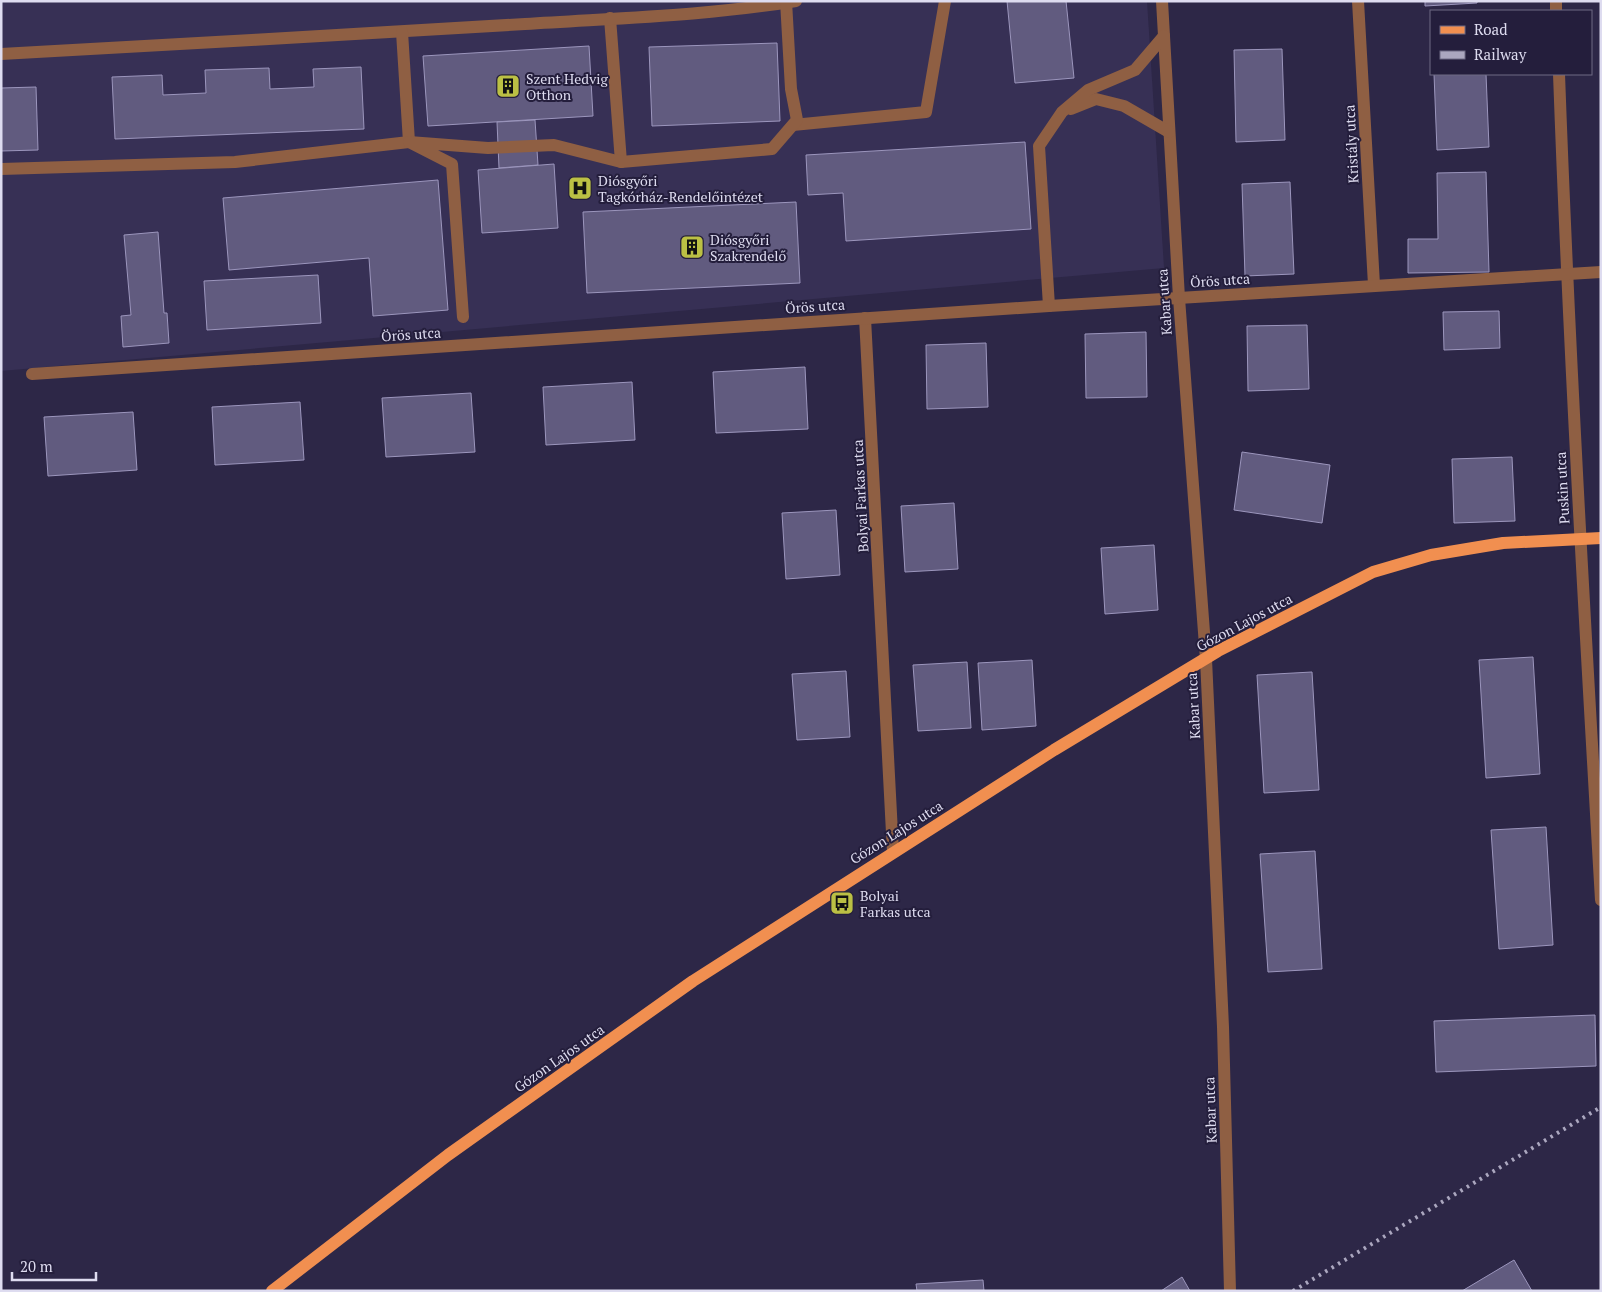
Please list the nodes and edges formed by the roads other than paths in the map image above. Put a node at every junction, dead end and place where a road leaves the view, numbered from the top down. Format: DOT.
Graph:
graph roads {
  1 [pos="945,1"];
  2 [pos="1162,1"];
  3 [pos="1358,1"];
  4 [pos="789,2"];
  5 [pos="610,18"];
  6 [pos="402,32"];
  7 [pos="1164,36"];
  8 [pos="1,54"];
  9 [pos="1559,75"];
  10 [pos="1062,112"];
  11 [pos="793,125"];
  12 [pos="1169,132"];
  13 [pos="409,142"];
  14 [pos="621,162"];
  15 [pos="1,169"];
  16 [pos="1601,272"];
  17 [pos="1566,274"];
  18 [pos="1374,286"];
  19 [pos="1179,298"];
  20 [pos="1049,306"];
  21 [pos="463,317"];
  22 [pos="865,318"];
  23 [pos="32,374"];
  24 [pos="1601,538"];
  25 [pos="1580,539"];
  26 [pos="1206,659"];
  27 [pos="893,852"];
  28 [pos="1601,900"];
  29 [pos="272,1291"];
  30 [pos="1230,1291"];
  1 -- 11 [label="street"];
  2 -- 7 [label="street, Kabar utca"];
  3 -- 18 [label="street, Kristály utca"];
  4 -- 5 [label="street"];
  4 -- 11 [label="street"];
  5 -- 6 [label="street"];
  5 -- 14 [label="street"];
  6 -- 8 [label="street"];
  6 -- 13 [label="street"];
  7 -- 10 [label="street"];
  7 -- 12 [label="street, Kabar utca"];
  9 -- 17 [label="street, Puskin utca"];
  10 -- 12 [label="street"];
  10 -- 20 [label="street"];
  11 -- 14 [label="street"];
  12 -- 19 [label="street, Kabar utca"];
  13 -- 14 [label="street"];
  13 -- 15 [label="street"];
  13 -- 21 [label="street"];
  16 -- 17 [label="street, Örös utca"];
  17 -- 18 [label="street, Örös utca"];
  17 -- 25 [label="street, Puskin utca"];
  18 -- 19 [label="street, Örös utca"];
  19 -- 20 [label="street, Örös utca"];
  19 -- 26 [label="street, Kabar utca"];
  20 -- 22 [label="street, Örös utca"];
  22 -- 23 [label="street, Örös utca"];
  22 -- 27 [label="street, Bolyai Farkas utca"];
  24 -- 25 [label="main road, Gózon Lajos utca"];
  25 -- 26 [label="main road, Gózon Lajos utca"];
  25 -- 28 [label="street, Puskin utca"];
  26 -- 27 [label="main road, Gózon Lajos utca"];
  26 -- 30 [label="street, Kabar utca"];
  27 -- 29 [label="main road, Gózon Lajos utca"];
}
